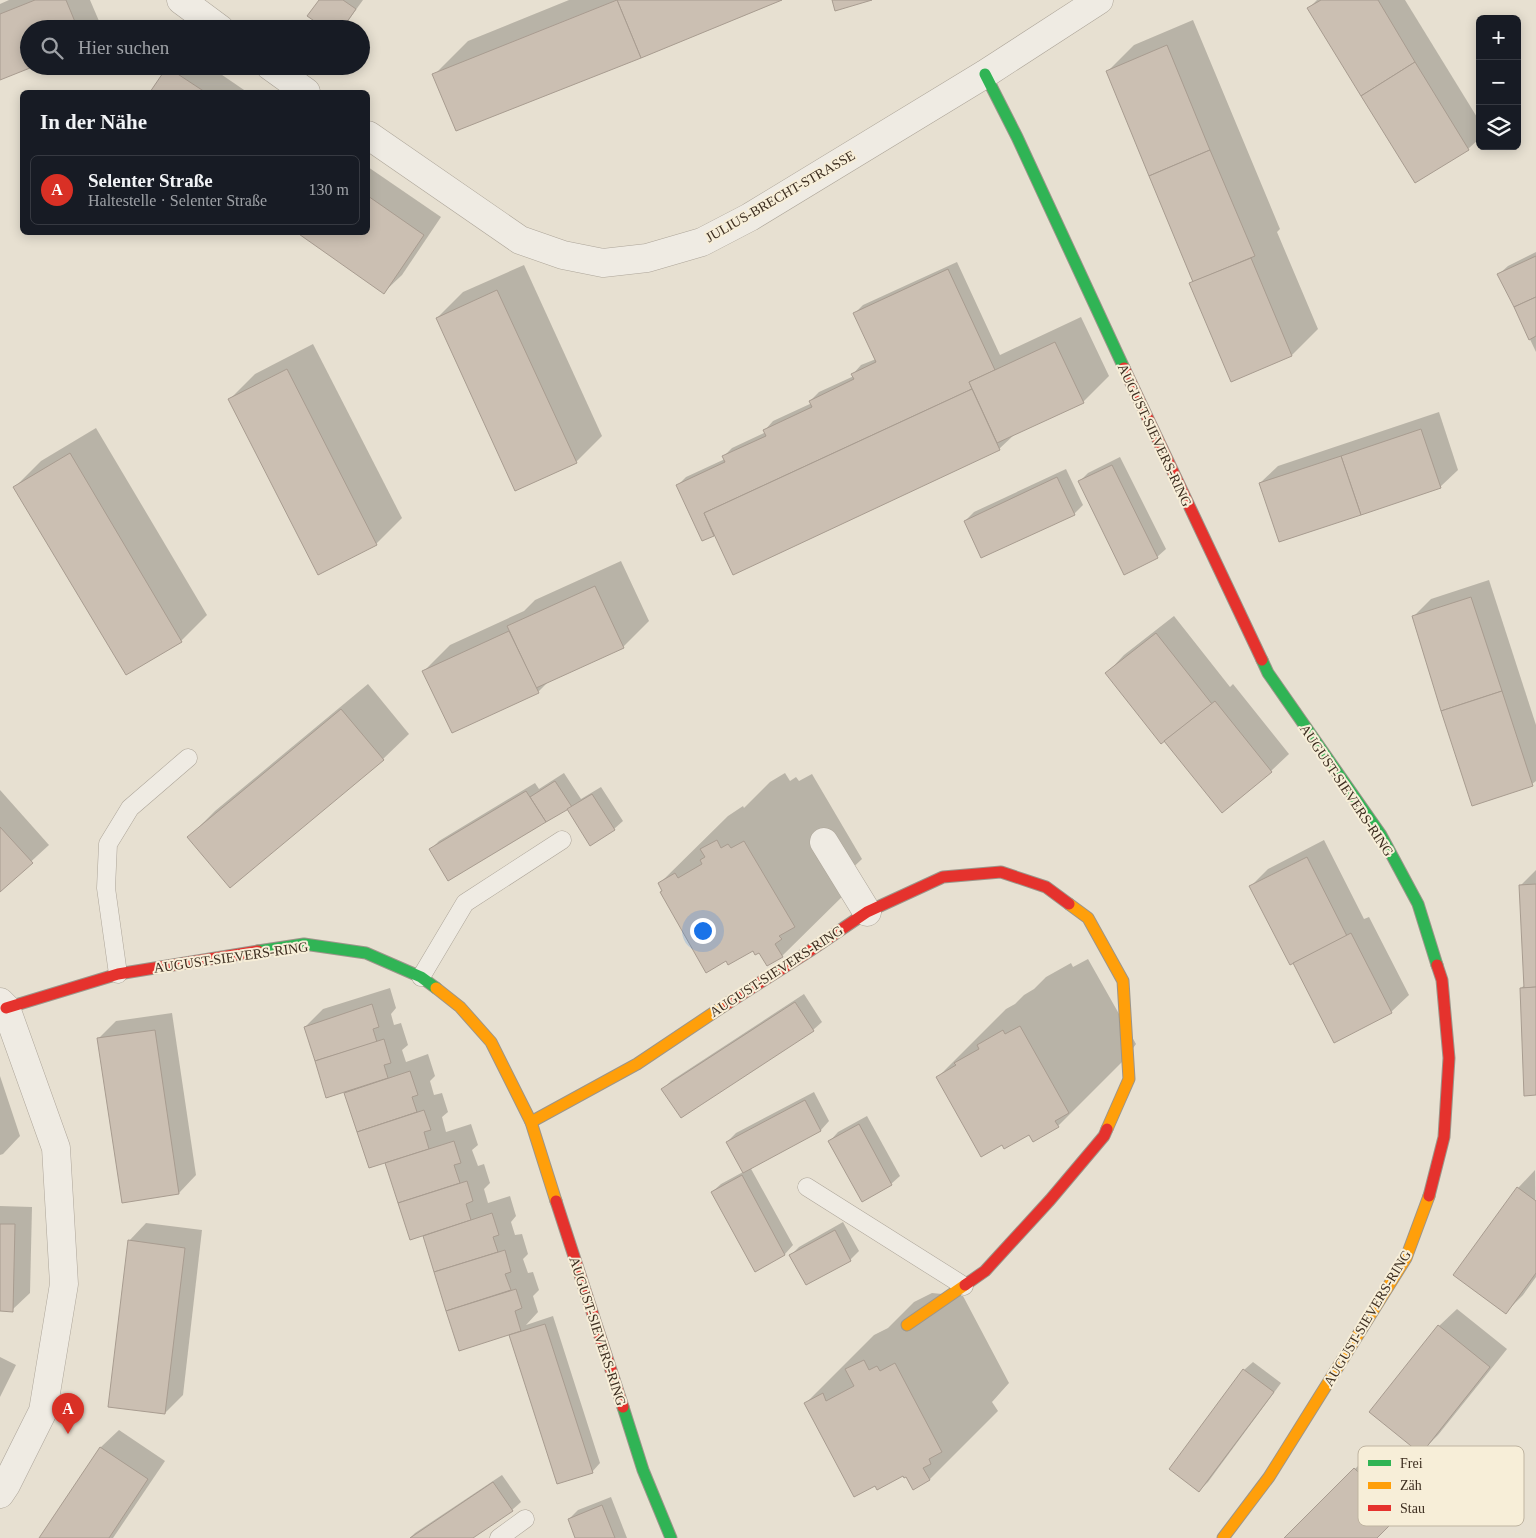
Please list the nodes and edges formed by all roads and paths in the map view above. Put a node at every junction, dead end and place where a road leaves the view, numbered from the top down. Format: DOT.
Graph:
graph roads {
  1 [pos="181,0"];
  2 [pos="1099,0"];
  3 [pos="208,20"];
  4 [pos="986,74"];
  5 [pos="282,75"];
  6 [pos="303,90"];
  7 [pos="370,136"];
  8 [pos="188,758"];
  9 [pos="562,840"];
  10 [pos="824,842"];
  11 [pos="867,912"];
  12 [pos="118,974"];
  13 [pos="421,977"];
  14 [pos="3,1005"];
  15 [pos="531,1122"];
  16 [pos="806,1187"];
  17 [pos="964,1286"];
  18 [pos="907,1325"];
  19 [pos="0,1494"];
  20 [pos="525,1518"];
  21 [pos="499,1538"];
  22 [pos="672,1538"];
  23 [pos="1223,1538"];
  1 -- 3 [label="street"];
  2 -- 4 [label="street, JULIUS-BRECHT-STRASSE"];
  4 -- 7 [label="street, JULIUS-BRECHT-STRASSE"];
  4 -- 23 [label="street, AUGUST-SIEVERS-RING"];
  5 -- 6 [label="street"];
  8 -- 12 [label="lane"];
  9 -- 13 [label="lane"];
  10 -- 11 [label="street"];
  11 -- 15 [label="street, AUGUST-SIEVERS-RING"];
  11 -- 17 [label="street, AUGUST-SIEVERS-RING"];
  12 -- 13 [label="street, AUGUST-SIEVERS-RING"];
  12 -- 14 [label="street, AUGUST-SIEVERS-RING"];
  13 -- 15 [label="street, AUGUST-SIEVERS-RING"];
  14 -- 19 [label="street"];
  15 -- 22 [label="street, AUGUST-SIEVERS-RING"];
  16 -- 17 [label="lane"];
  17 -- 18 [label="street, AUGUST-SIEVERS-RING"];
  20 -- 21 [label="lane"];
}
